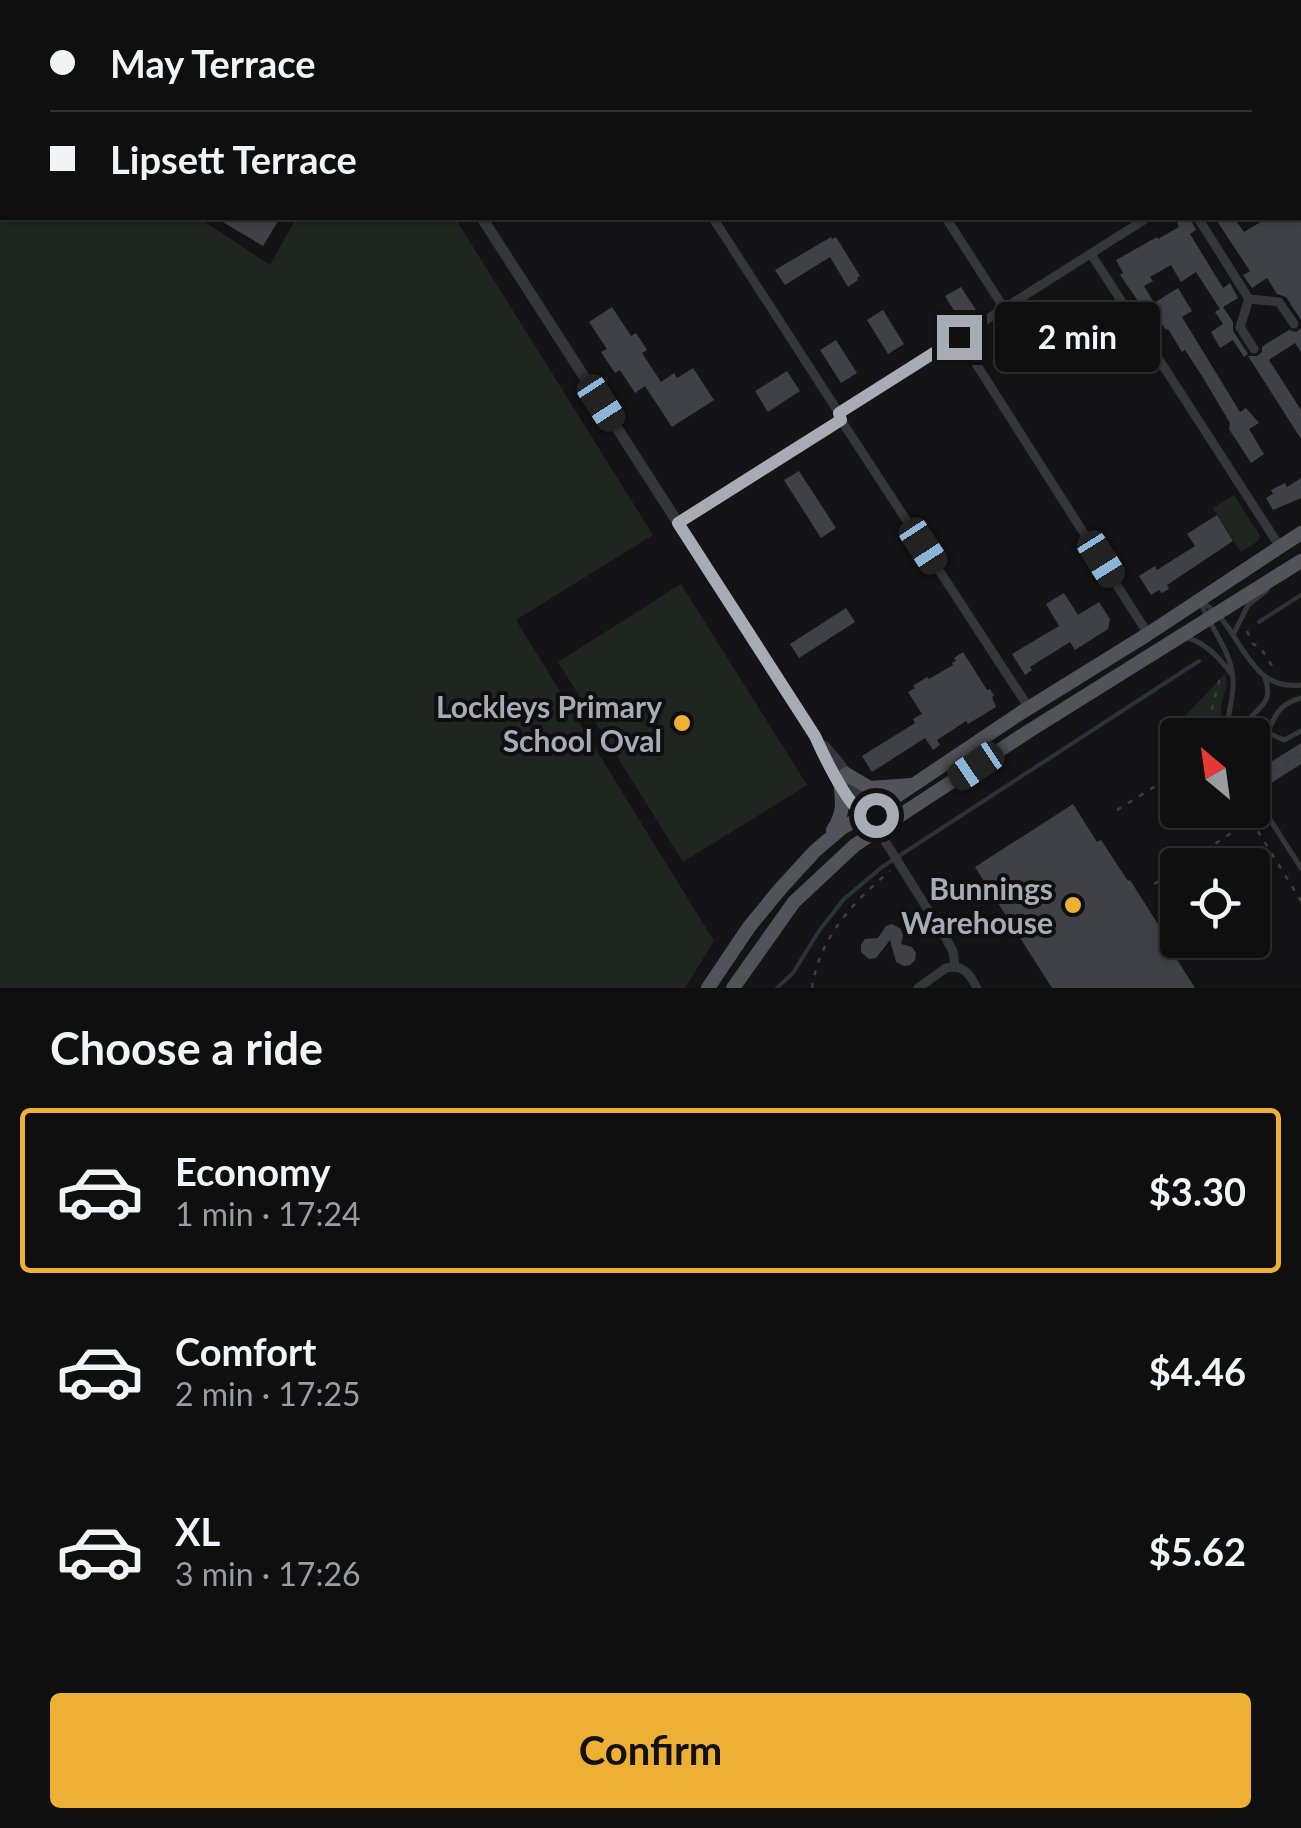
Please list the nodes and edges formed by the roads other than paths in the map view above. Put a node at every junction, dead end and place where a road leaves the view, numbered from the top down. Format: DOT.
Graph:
graph roads {
  1 [pos="483,220"];
  2 [pos="715,220"];
  3 [pos="947,220"];
  4 [pos="1145,220"];
  5 [pos="1199,220"];
  6 [pos="1091,254"];
  7 [pos="1250,300"];
  8 [pos="1004,308"];
  9 [pos="1294,324"];
  10 [pos="959,337"];
  11 [pos="1254,350"];
  12 [pos="840,416"];
  13 [pos="678,523"];
  14 [pos="1301,533"];
  15 [pos="1280,546"];
  16 [pos="1301,547"];
  17 [pos="1301,562"];
  18 [pos="1200,600"];
  19 [pos="1216,623"];
  20 [pos="1148,634"];
  21 [pos="1233,634"];
  22 [pos="1178,638"];
  23 [pos="1233,677"];
  24 [pos="1265,678"];
  25 [pos="1301,685"];
  26 [pos="1301,698"];
  27 [pos="1029,708"];
  28 [pos="1228,718"];
  29 [pos="1249,718"];
  30 [pos="1270,728"];
  31 [pos="1301,732"];
  32 [pos="1270,734"];
  33 [pos="843,778"];
  34 [pos="913,784"];
  35 [pos="912,808"];
  36 [pos="864,814"];
  37 [pos="1270,820"];
  38 [pos="878,830"];
  39 [pos="855,845"];
  40 [pos="820,847"];
  41 [pos="1301,868"];
  42 [pos="955,967"];
  43 [pos="708,988"];
  44 [pos="734,988"];
  45 [pos="918,988"];
  46 [pos="977,988"];
  1 -- 13 [label="street"];
  2 -- 12 [label="street"];
  3 -- 8 [label="street"];
  4 -- 6 [label="street"];
  5 -- 7 [label="street"];
  6 -- 8 [label="street"];
  6 -- 15 [label="street"];
  7 -- 9 [label="street"];
  7 -- 11 [label="street"];
  8 -- 10 [label="street"];
  10 -- 12 [label="street"];
  10 -- 20 [label="street"];
  12 -- 13 [label="street"];
  12 -- 27 [label="street"];
  13 -- 33 [label="street"];
  14 -- 15 [label="main road"];
  15 -- 16 [label="main road"];
  15 -- 18 [label="main road"];
  17 -- 19 [label="main road"];
  17 -- 21 [label="lane"];
  18 -- 19 [label="lane"];
  18 -- 19 [label="lane"];
  18 -- 20 [label="main road"];
  19 -- 21 [label="lane"];
  19 -- 22 [label="main road"];
  19 -- 23 [label="lane"];
  20 -- 27 [label="main road"];
  21 -- 24 [label="lane"];
  22 -- 23 [label="lane"];
  22 -- 35 [label="main road"];
  23 -- 28 [label="lane"];
  24 -- 25 [label="lane"];
  24 -- 29 [label="lane"];
  26 -- 30 [label="lane"];
  27 -- 34 [label="main road"];
  31 -- 32 [label="lane"];
  33 -- 34 [label="main road"];
  33 -- 36 [label="street"];
  33 -- 40 [label="main road"];
  34 -- 36 [label="main road"];
  35 -- 36 [label="main road"];
  35 -- 38 [label="main road"];
  36 -- 39 [label="main road"];
  36 -- 40 [label="main road"];
  37 -- 41 [label="lane"];
  38 -- 39 [label="main road"];
  38 -- 42 [label="street"];
  39 -- 44 [label="main road"];
  40 -- 43 [label="main road"];
  42 -- 45 [label="street"];
  42 -- 46 [label="street"];
}
